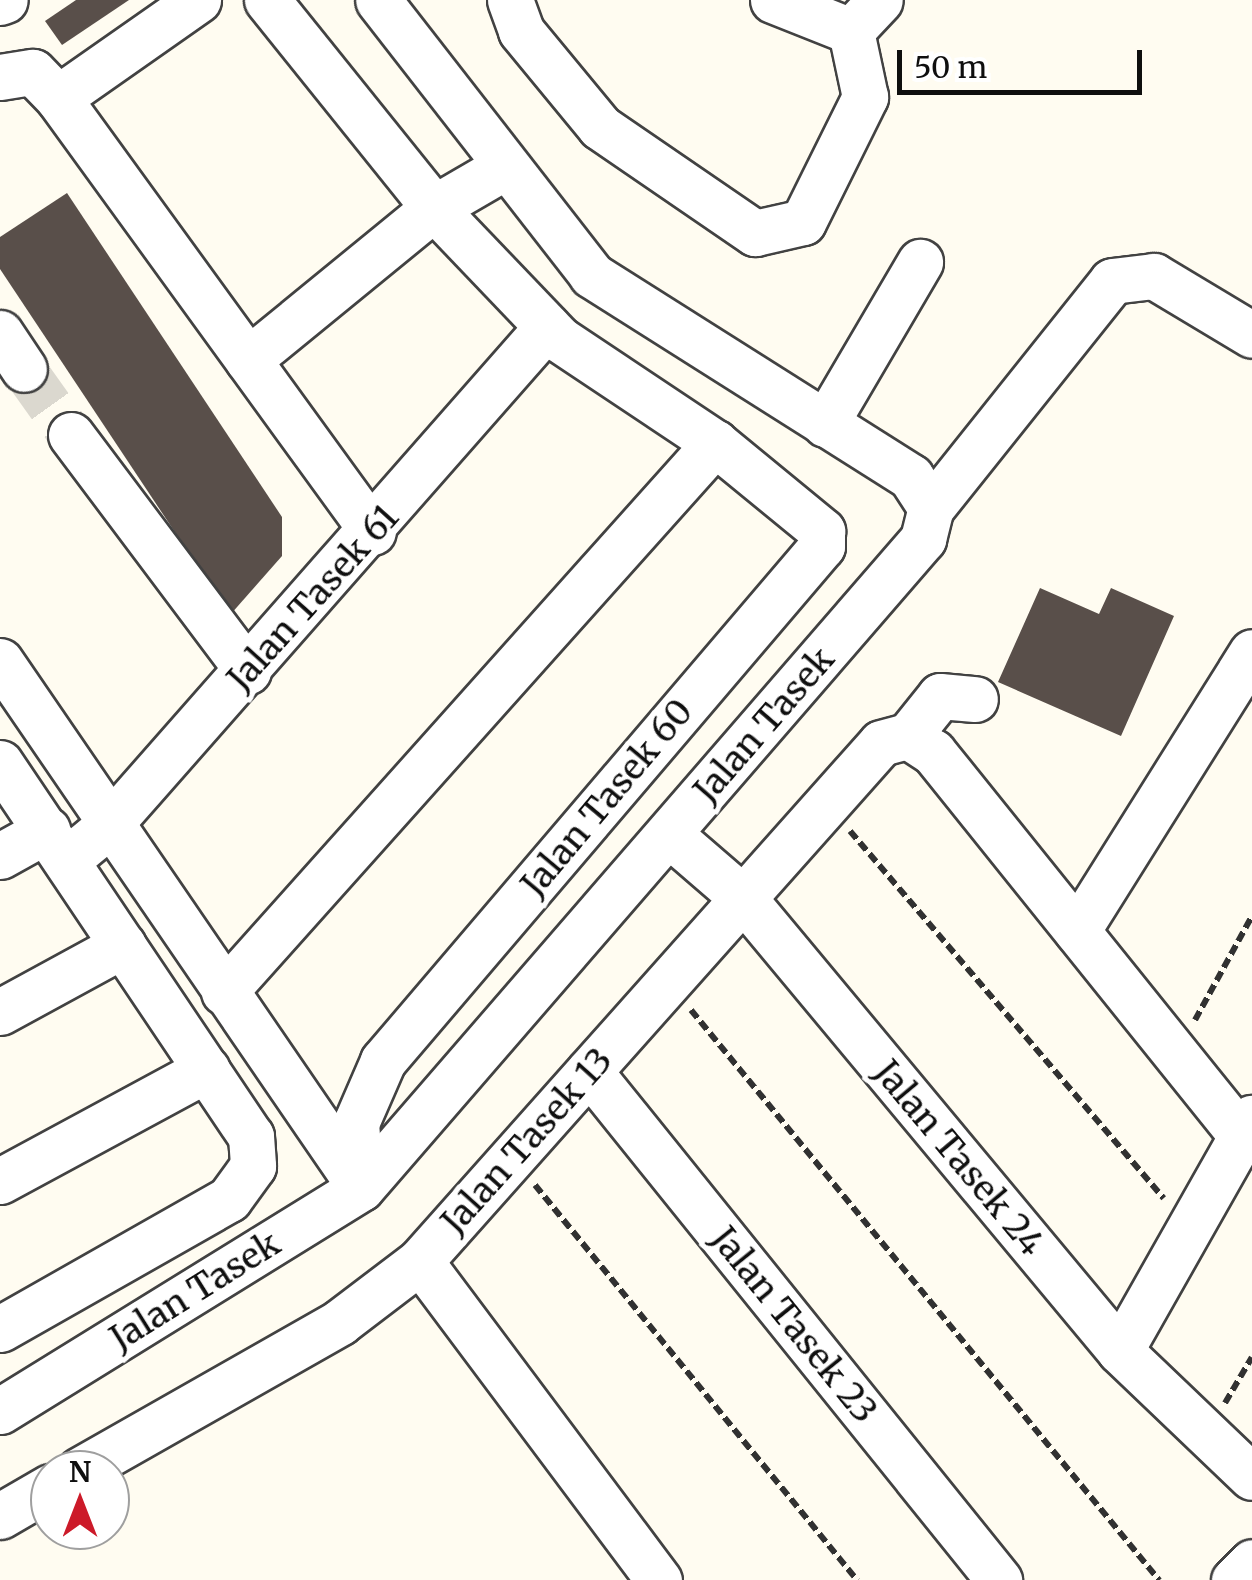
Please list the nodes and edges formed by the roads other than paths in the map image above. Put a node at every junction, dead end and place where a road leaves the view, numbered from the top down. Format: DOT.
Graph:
graph roads {
  1 [pos="198,0"];
  2 [pos="267,0"];
  3 [pos="378,0"];
  4 [pos="510,0"];
  5 [pos="773,0"];
  6 [pos="866,15"];
  7 [pos="0,77"];
  8 [pos="450,97"];
  9 [pos="58,98"];
  10 [pos="501,169"];
  11 [pos="434,208"];
  12 [pos="542,218"];
  13 [pos="920,262"];
  14 [pos="548,327"];
  15 [pos="1252,335"];
  16 [pos="248,360"];
  17 [pos="825,424"];
  18 [pos="71,435"];
  19 [pos="715,443"];
  20 [pos="931,508"];
  21 [pos="373,532"];
  22 [pos="1252,652"];
  23 [pos="0,661"];
  24 [pos="248,671"];
  25 [pos="975,699"];
  26 [pos="908,736"];
  27 [pos="0,763"];
  28 [pos="108,826"];
  29 [pos="670,834"];
  30 [pos="58,845"];
  31 [pos="0,856"];
  32 [pos="743,898"];
  33 [pos="1078,931"];
  34 [pos="123,946"];
  35 [pos="224,992"];
  36 [pos="0,1012"];
  37 [pos="383,1061"];
  38 [pos="207,1069"];
  39 [pos="589,1071"];
  40 [pos="286,1082"];
  41 [pos="1247,1127"];
  42 [pos="0,1181"];
  43 [pos="361,1188"];
  44 [pos="420,1261"];
  45 [pos="0,1330"];
  46 [pos="1120,1351"];
  47 [pos="0,1411"];
  48 [pos="115,1450"];
  49 [pos="1252,1477"];
  50 [pos="30,1499"];
  51 [pos="0,1516"];
  52 [pos="1252,1562"];
  53 [pos="659,1580"];
  54 [pos="999,1580"];
  55 [pos="1234,1580"];
  1 -- 9 [label="street"];
  2 -- 11 [label="street"];
  3 -- 8 [label="street"];
  4 -- 6 [label="street"];
  5 -- 6 [label="street"];
  7 -- 9 [label="street"];
  8 -- 10 [label="street"];
  8 -- 11 [label="street"];
  9 -- 16 [label="street"];
  10 -- 11 [label="street"];
  10 -- 12 [label="street"];
  11 -- 12 [label="street"];
  11 -- 14 [label="street"];
  11 -- 16 [label="street"];
  12 -- 17 [label="street"];
  13 -- 17 [label="street"];
  14 -- 19 [label="street"];
  14 -- 21 [label="street, Jalan Tasek 61"];
  15 -- 20 [label="street, Jalan Tasek"];
  16 -- 21 [label="street"];
  17 -- 20 [label="street"];
  18 -- 24 [label="street"];
  19 -- 35 [label="street"];
  19 -- 37 [label="street, Jalan Tasek 60"];
  20 -- 29 [label="street, Jalan Tasek"];
  21 -- 24 [label="street, Jalan Tasek 61"];
  22 -- 33 [label="street"];
  23 -- 28 [label="street"];
  24 -- 28 [label="street, Jalan Tasek 61"];
  25 -- 26 [label="street"];
  26 -- 32 [label="street, Jalan Tasek 13"];
  26 -- 33 [label="street"];
  27 -- 30 [label="street"];
  28 -- 30 [label="street, Jalan Tasek 61"];
  28 -- 35 [label="street"];
  29 -- 32 [label="street, Jalan Tasek 24"];
  29 -- 43 [label="street, Jalan Tasek"];
  30 -- 31 [label="street, Jalan Tasek 61"];
  30 -- 34 [label="street"];
  32 -- 39 [label="street, Jalan Tasek 13"];
  32 -- 46 [label="street, Jalan Tasek 24"];
  33 -- 41 [label="street"];
  34 -- 36 [label="street"];
  34 -- 38 [label="street"];
  35 -- 40 [label="street"];
  37 -- 40 [label="street"];
  37 -- 43 [label="street"];
  38 -- 42 [label="street"];
  38 -- 45 [label="street"];
  39 -- 44 [label="street, Jalan Tasek 13"];
  39 -- 54 [label="street, Jalan Tasek 23"];
  40 -- 43 [label="street"];
  41 -- 46 [label="street"];
  43 -- 47 [label="street, Jalan Tasek"];
  44 -- 48 [label="street, Jalan Tasek 13"];
  44 -- 53 [label="street"];
  46 -- 49 [label="street, Jalan Tasek 24"];
  50 -- 51 [label="street"];
  52 -- 55 [label="street"];
}
